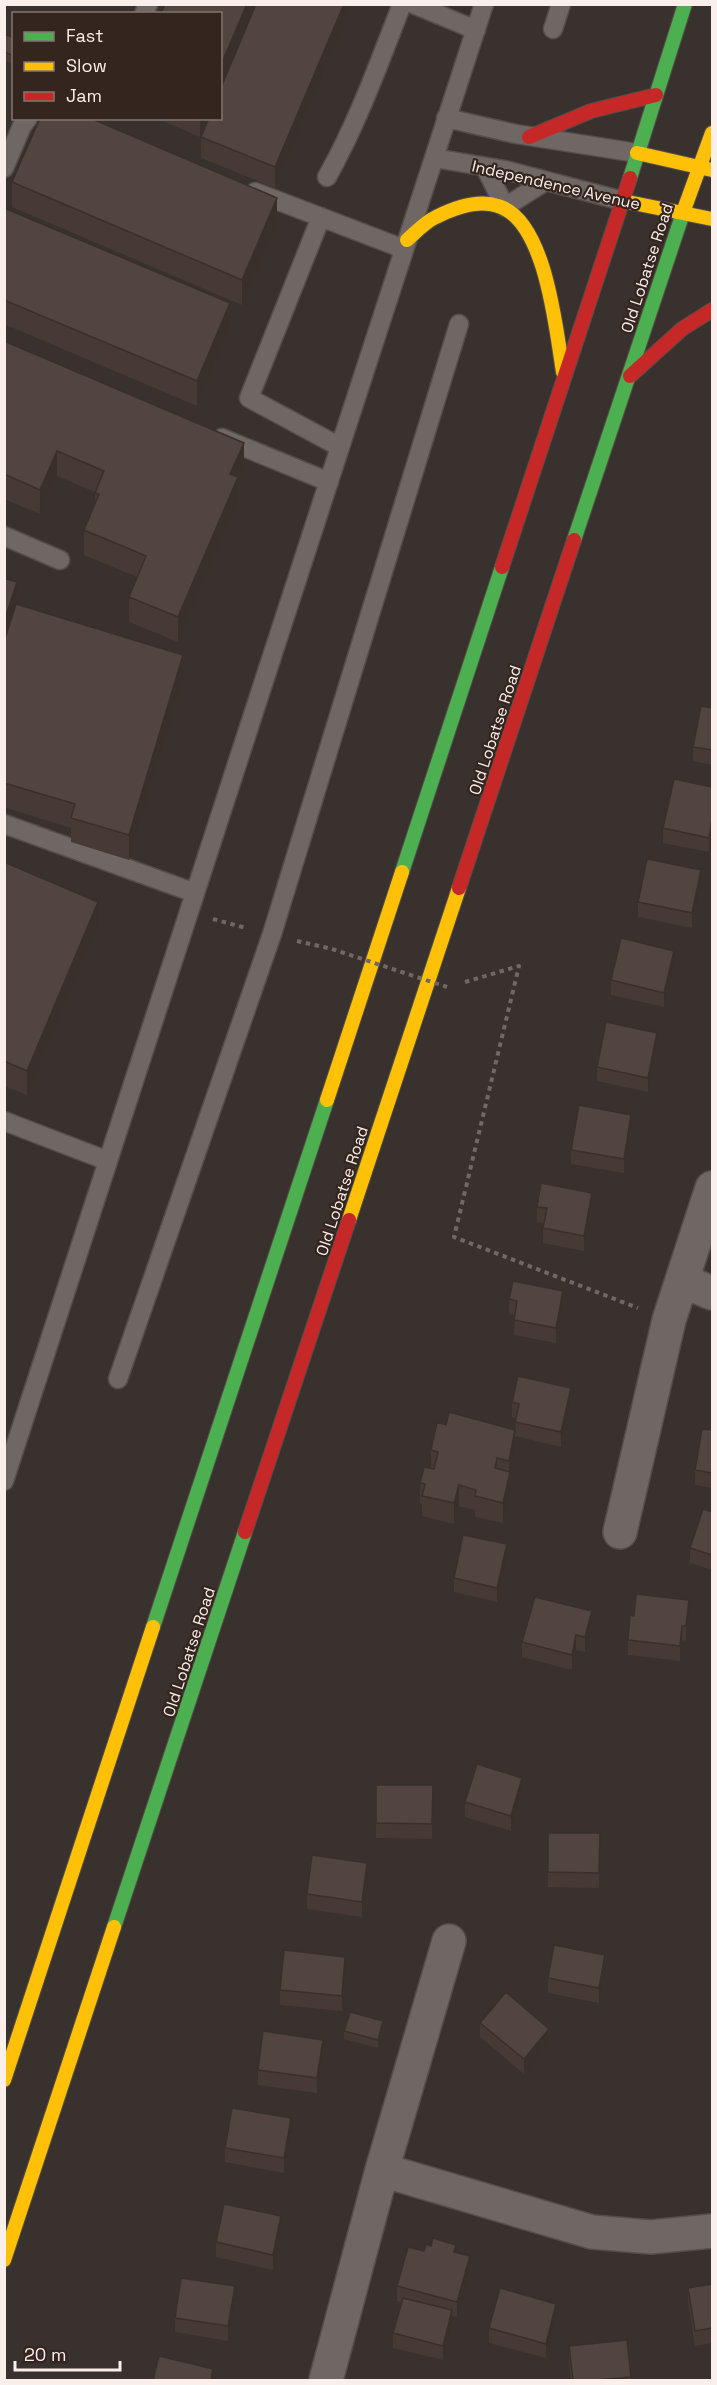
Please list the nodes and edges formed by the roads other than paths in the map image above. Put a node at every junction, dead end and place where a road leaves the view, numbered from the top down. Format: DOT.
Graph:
graph roads {
  1 [pos="402,4"];
  2 [pos="413,4"];
  3 [pos="484,4"];
  4 [pos="561,4"];
  5 [pos="685,4"];
  6 [pos="553,29"];
  7 [pos="476,30"];
  8 [pos="656,95"];
  9 [pos="446,118"];
  10 [pos="26,120"];
  11 [pos="712,133"];
  12 [pos="529,137"];
  13 [pos="637,153"];
  14 [pos="434,158"];
  15 [pos="485,167"];
  16 [pos="4,168"];
  17 [pos="706,168"];
  18 [pos="327,177"];
  19 [pos="546,181"];
  20 [pos="243,187"];
  21 [pos="623,201"];
  22 [pos="505,207"];
  23 [pos="683,212"];
  24 [pos="321,217"];
  25 [pos="712,219"];
  26 [pos="406,245"];
  27 [pos="712,310"];
  28 [pos="459,324"];
  29 [pos="630,376"];
  30 [pos="564,377"];
  31 [pos="210,433"];
  32 [pos="340,447"];
  33 [pos="329,482"];
  34 [pos="4,536"];
  35 [pos="60,560"];
  36 [pos="4,824"];
  37 [pos="195,893"];
  38 [pos="4,1121"];
  39 [pos="108,1161"];
  40 [pos="712,1188"];
  41 [pos="698,1287"];
  42 [pos="118,1379"];
  43 [pos="4,1481"];
  44 [pos="620,1532"];
  45 [pos="449,1941"];
  46 [pos="4,2080"];
  47 [pos="382,2170"];
  48 [pos="712,2231"];
  49 [pos="4,2260"];
  50 [pos="326,2380"];
  1 -- 18 [label="lane"];
  2 -- 7 [label="lane"];
  3 -- 7 [label="lane"];
  4 -- 6 [label="lane"];
  5 -- 8 [label="main road"];
  7 -- 9 [label="lane"];
  8 -- 12 [label="main road"];
  8 -- 13 [label="main road"];
  9 -- 12 [label="lane"];
  9 -- 14 [label="lane"];
  10 -- 16 [label="lane"];
  11 -- 17 [label="main road, Old Lobatse Road"];
  12 -- 13 [label="lane"];
  13 -- 17 [label="main road"];
  13 -- 21 [label="main road"];
  14 -- 15 [label="lane, Independence Avenue"];
  14 -- 26 [label="lane"];
  15 -- 19 [label="lane, Independence Avenue"];
  15 -- 22 [label="lane"];
  17 -- 23 [label="main road, Old Lobatse Road"];
  19 -- 21 [label="lane, Independence Avenue"];
  19 -- 22 [label="lane"];
  20 -- 24 [label="lane"];
  21 -- 23 [label="main road, Independence Avenue"];
  21 -- 30 [label="main road"];
  22 -- 26 [label="main road"];
  22 -- 30 [label="main road"];
  23 -- 25 [label="main road, Independence Avenue"];
  23 -- 29 [label="main road, Old Lobatse Road"];
  24 -- 26 [label="lane"];
  24 -- 32 [label="lane"];
  26 -- 32 [label="lane"];
  27 -- 29 [label="main road"];
  28 -- 42 [label="lane"];
  29 -- 49 [label="main road, Old Lobatse Road"];
  30 -- 46 [label="main road"];
  31 -- 33 [label="lane"];
  32 -- 33 [label="lane"];
  33 -- 37 [label="lane"];
  34 -- 35 [label="lane"];
  36 -- 37 [label="lane"];
  37 -- 39 [label="lane"];
  38 -- 39 [label="lane"];
  39 -- 43 [label="lane"];
  40 -- 41 [label="street"];
  41 -- 44 [label="street"];
  45 -- 47 [label="street"];
  47 -- 48 [label="street"];
  47 -- 50 [label="street"];
}
